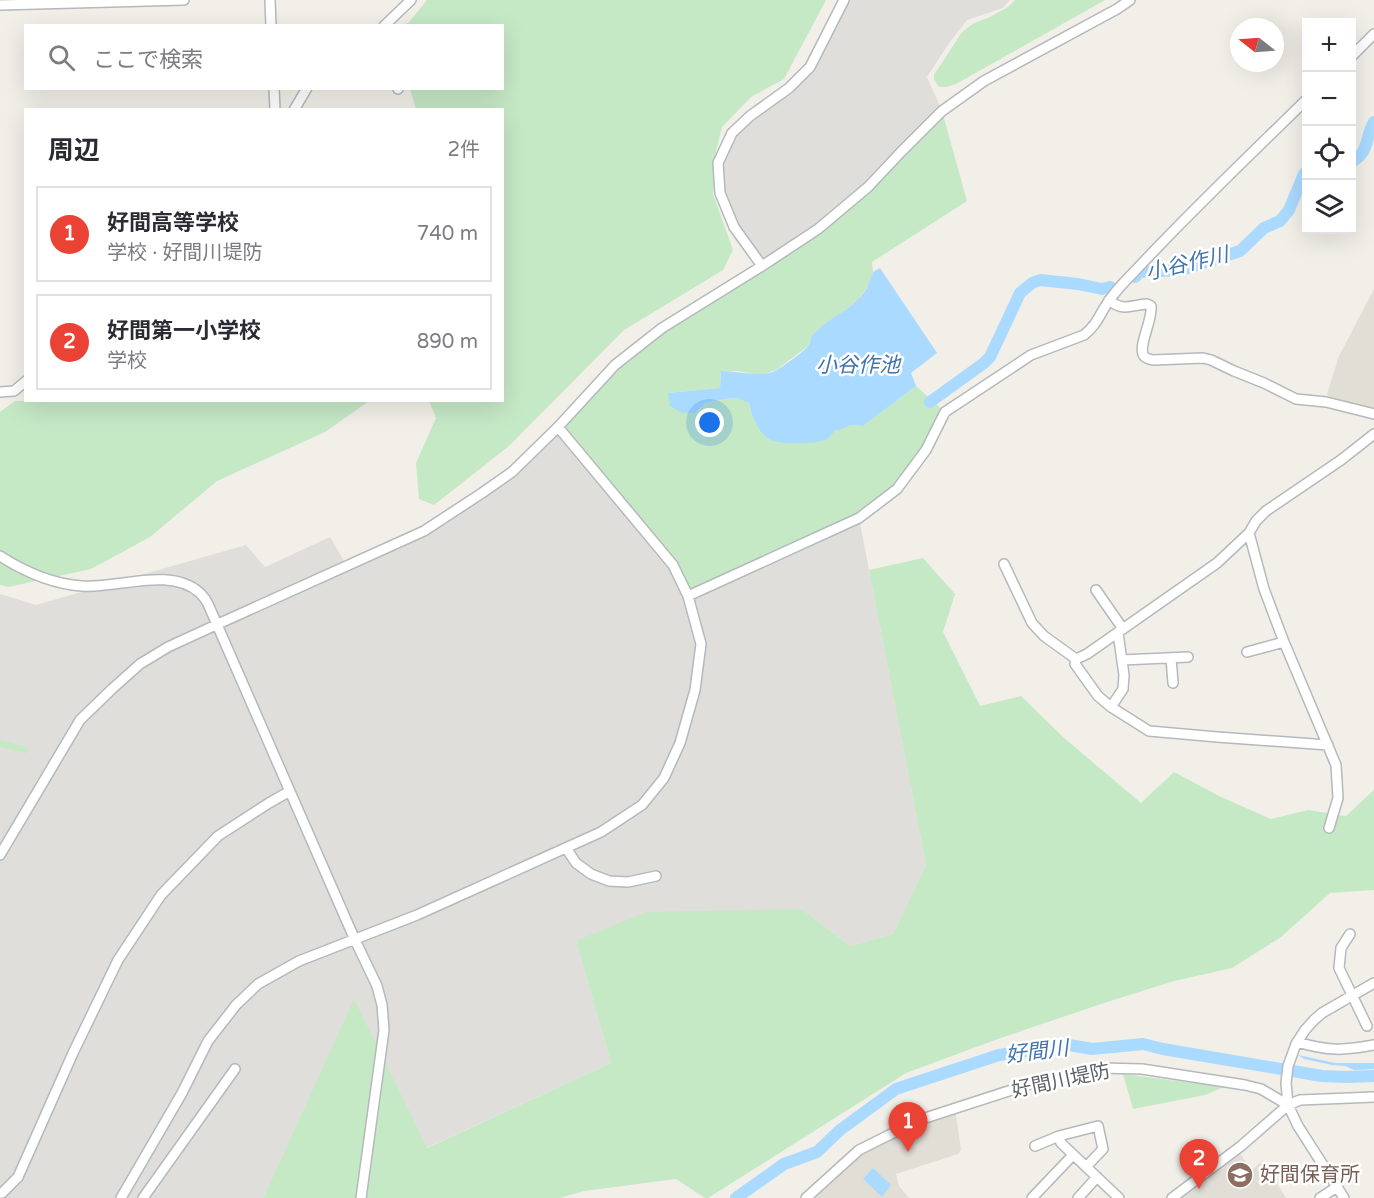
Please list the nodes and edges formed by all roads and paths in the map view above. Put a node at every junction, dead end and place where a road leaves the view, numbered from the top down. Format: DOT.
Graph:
graph roads {
  1 [pos="184,0"];
  2 [pos="270,0"];
  3 [pos="411,0"];
  4 [pos="844,0"];
  5 [pos="1130,0"];
  6 [pos="0,4"];
  7 [pos="271,24"];
  8 [pos="386,24"];
  9 [pos="1374,34"];
  10 [pos="1356,52"];
  11 [pos="274,90"];
  12 [pos="306,90"];
  13 [pos="1302,104"];
  14 [pos="275,108"];
  15 [pos="295,108"];
  16 [pos="762,266"];
  17 [pos="1109,300"];
  18 [pos="24,383"];
  19 [pos="0,392"];
  20 [pos="1374,414"];
  21 [pos="558,427"];
  22 [pos="1374,434"];
  23 [pos="1249,533"];
  24 [pos="0,556"];
  25 [pos="1004,564"];
  26 [pos="1096,590"];
  27 [pos="688,596"];
  28 [pos="218,624"];
  29 [pos="1120,631"];
  30 [pos="1284,642"];
  31 [pos="1247,652"];
  32 [pos="1188,657"];
  33 [pos="1171,658"];
  34 [pos="1076,659"];
  35 [pos="1122,660"];
  36 [pos="1173,683"];
  37 [pos="1111,707"];
  38 [pos="1328,745"];
  39 [pos="290,791"];
  40 [pos="1329,828"];
  41 [pos="566,848"];
  42 [pos="0,855"];
  43 [pos="656,876"];
  44 [pos="1350,934"];
  45 [pos="355,940"];
  46 [pos="1374,982"];
  47 [pos="1352,995"];
  48 [pos="1367,1026"];
  49 [pos="1297,1043"];
  50 [pos="1374,1046"];
  51 [pos="235,1069"];
  52 [pos="1374,1097"];
  53 [pos="1288,1101"];
  54 [pos="1059,1136"];
  55 [pos="1035,1146"];
  56 [pos="1073,1155"];
  57 [pos="1086,1167"];
  58 [pos="1097,1177"];
  59 [pos="1337,1187"];
  60 [pos="0,1193"];
  61 [pos="121,1198"];
  62 [pos="143,1198"];
  63 [pos="361,1198"];
  64 [pos="806,1198"];
  65 [pos="1032,1198"];
  66 [pos="1078,1198"];
  67 [pos="1119,1198"];
  68 [pos="1172,1198"];
  69 [pos="1320,1198"];
  70 [pos="1344,1198"];
  1 -- 6 [label="street"];
  2 -- 7 [label="street"];
  3 -- 8 [label="street"];
  4 -- 16 [label="street"];
  5 -- 16 [label="street"];
  9 -- 10 [label="street"];
  11 -- 14 [label="street"];
  12 -- 15 [label="street"];
  13 -- 17 [label="street"];
  16 -- 21 [label="street"];
  17 -- 20 [label="street"];
  17 -- 27 [label="street"];
  18 -- 19 [label="street"];
  21 -- 27 [label="street"];
  21 -- 28 [label="street"];
  22 -- 23 [label="street"];
  23 -- 29 [label="street"];
  23 -- 30 [label="street"];
  24 -- 28 [label="street"];
  25 -- 34 [label="street"];
  26 -- 29 [label="street"];
  27 -- 41 [label="street"];
  28 -- 39 [label="street"];
  28 -- 42 [label="street"];
  29 -- 34 [label="street"];
  29 -- 35 [label="street"];
  30 -- 31 [label="street"];
  30 -- 38 [label="street"];
  32 -- 33 [label="street"];
  33 -- 35 [label="street"];
  33 -- 36 [label="street"];
  34 -- 37 [label="street"];
  35 -- 37 [label="street"];
  37 -- 38 [label="street"];
  38 -- 40 [label="street"];
  39 -- 45 [label="street"];
  39 -- 60 [label="street"];
  41 -- 43 [label="street"];
  41 -- 45 [label="street"];
  44 -- 47 [label="street"];
  45 -- 61 [label="street"];
  45 -- 63 [label="street"];
  46 -- 47 [label="street"];
  47 -- 48 [label="street"];
  47 -- 49 [label="street"];
  49 -- 50 [label="street"];
  49 -- 53 [label="street"];
  51 -- 62 [label="street"];
  52 -- 53 [label="street"];
  53 -- 59 [label="street"];
  53 -- 64 [label="street, 好間川堤防"];
  53 -- 68 [label="street"];
  54 -- 55 [label="street"];
  54 -- 56 [label="street"];
  54 -- 57 [label="street"];
  56 -- 57 [label="street"];
  56 -- 65 [label="street"];
  57 -- 58 [label="street"];
  58 -- 66 [label="street"];
  58 -- 67 [label="street"];
  59 -- 69 [label="street"];
  59 -- 70 [label="street"];
}
